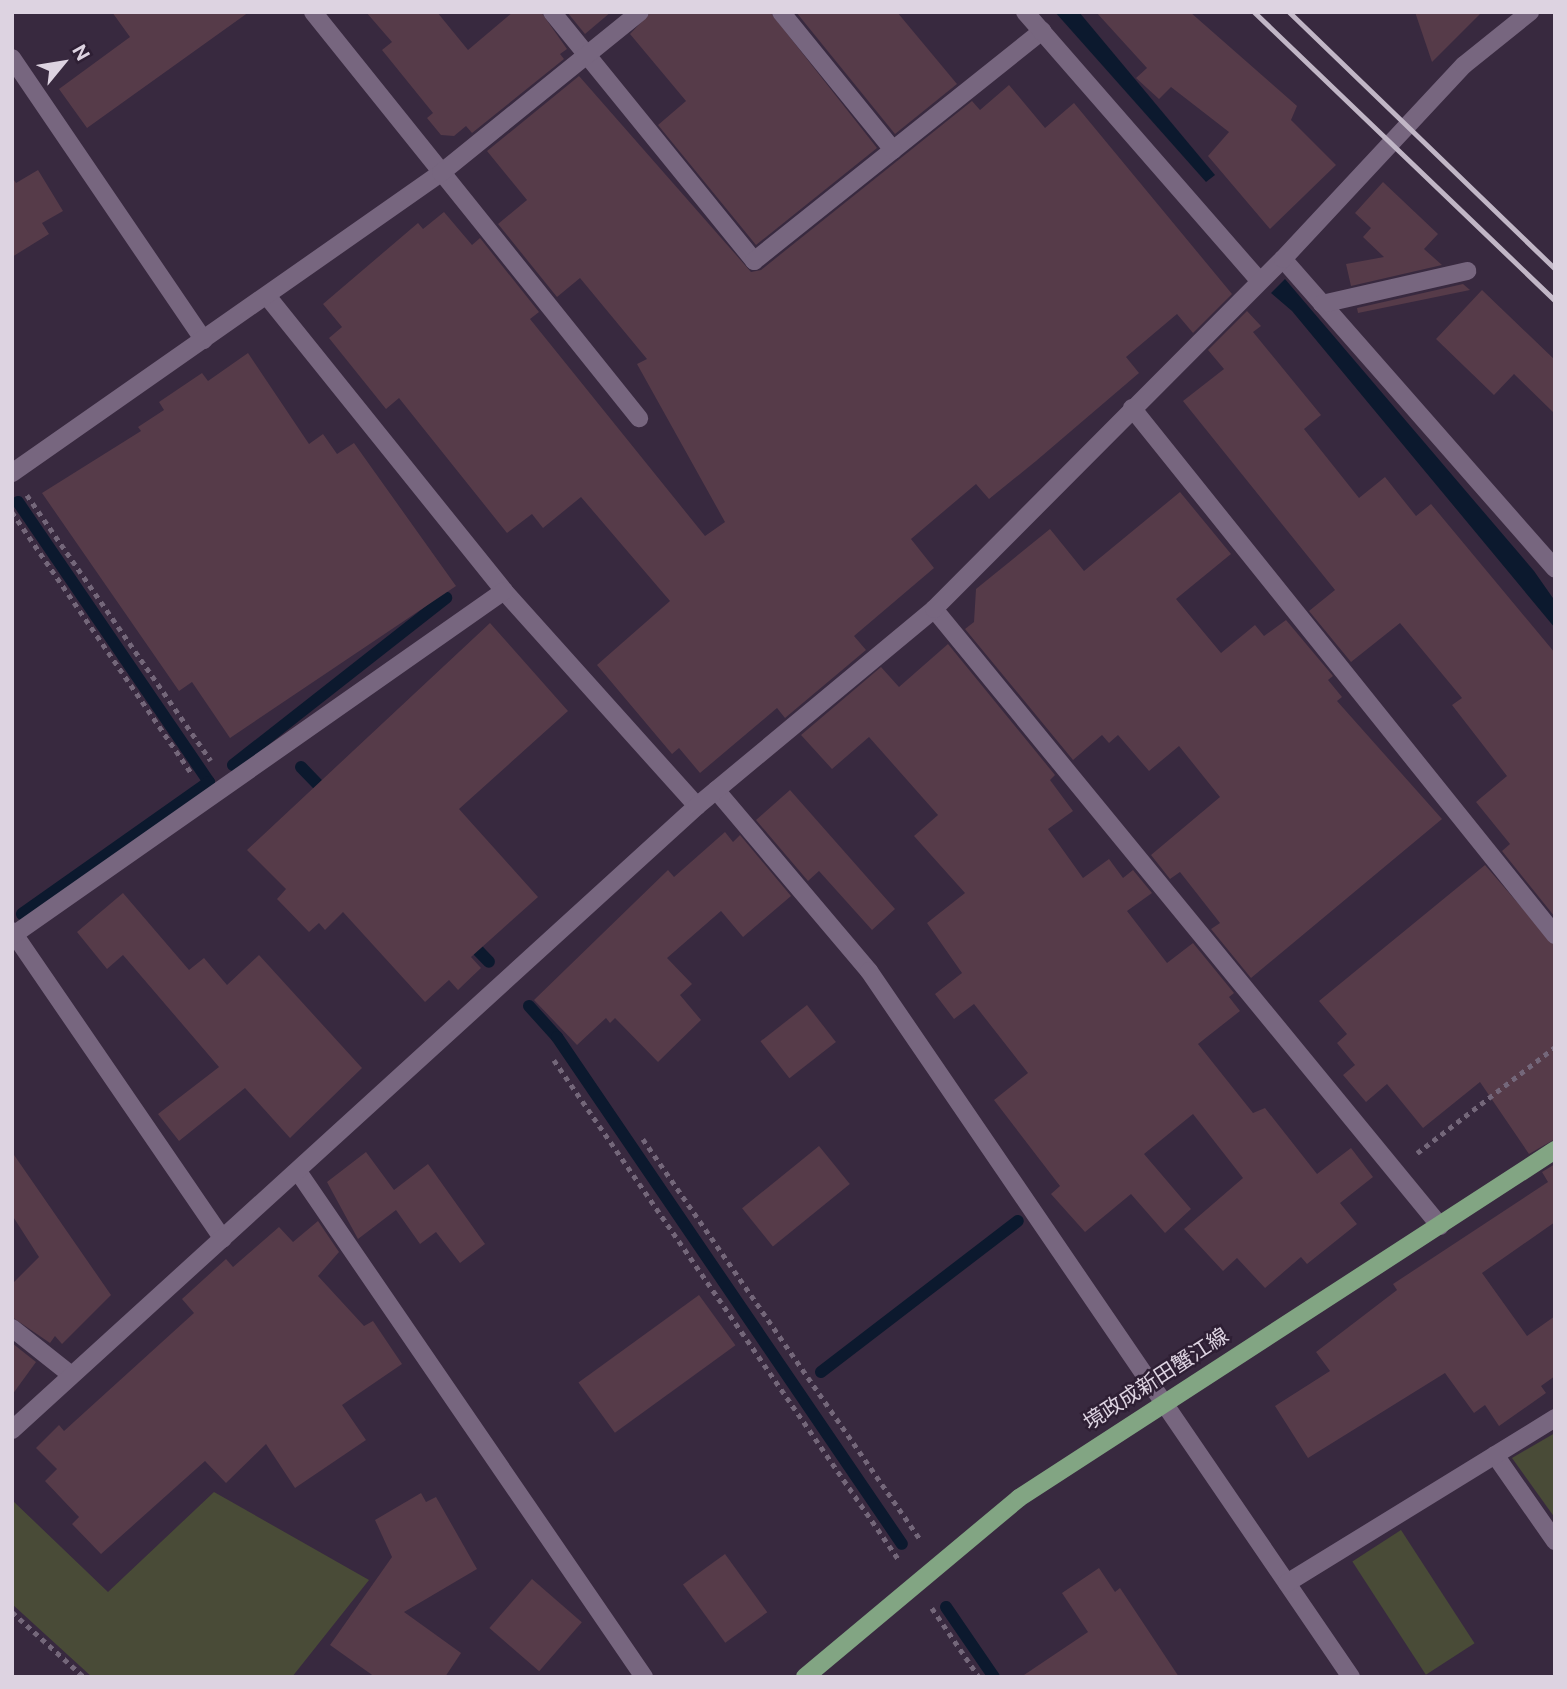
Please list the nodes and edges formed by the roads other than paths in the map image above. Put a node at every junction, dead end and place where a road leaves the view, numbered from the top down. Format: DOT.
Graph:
graph roads {
  1 [pos="313,12"];
  2 [pos="552,12"];
  3 [pos="640,12"];
  4 [pos="781,12"];
  5 [pos="1025,12"];
  6 [pos="1530,12"];
  7 [pos="1042,31"];
  8 [pos="587,55"];
  9 [pos="12,58"];
  10 [pos="893,150"];
  11 [pos="441,173"];
  12 [pos="1283,259"];
  13 [pos="1466,271"];
  14 [pos="1260,281"];
  15 [pos="267,296"];
  16 [pos="1322,303"];
  17 [pos="204,340"];
  18 [pos="1132,408"];
  19 [pos="639,418"];
  20 [pos="16,479"];
  21 [pos="1555,569"];
  22 [pos="504,591"];
  23 [pos="934,609"];
  24 [pos="716,790"];
  25 [pos="697,806"];
  26 [pos="13,934"];
  27 [pos="1555,934"];
  28 [pos="1555,1150"];
  29 [pos="299,1173"];
  30 [pos="1440,1226"];
  31 [pos="223,1240"];
  32 [pos="12,1328"];
  33 [pos="70,1374"];
  34 [pos="1162,1401"];
  35 [pos="1555,1418"];
  36 [pos="12,1430"];
  37 [pos="1495,1455"];
  38 [pos="1555,1541"];
  39 [pos="1287,1583"];
  40 [pos="644,1677"];
  41 [pos="805,1677"];
  42 [pos="1351,1677"];
  1 -- 11 [label="street"];
  2 -- 8 [label="street"];
  3 -- 8 [label="street"];
  4 -- 10 [label="street"];
  5 -- 7 [label="street"];
  6 -- 12 [label="street"];
  7 -- 10 [label="street"];
  7 -- 14 [label="street"];
  8 -- 10 [label="street"];
  8 -- 11 [label="street"];
  9 -- 17 [label="street"];
  11 -- 15 [label="street"];
  11 -- 19 [label="street"];
  12 -- 14 [label="street"];
  12 -- 16 [label="street"];
  13 -- 16 [label="street"];
  14 -- 18 [label="street"];
  15 -- 17 [label="street"];
  15 -- 22 [label="street"];
  16 -- 21 [label="street"];
  17 -- 20 [label="street"];
  18 -- 23 [label="street"];
  18 -- 27 [label="street"];
  22 -- 25 [label="street"];
  22 -- 26 [label="street"];
  23 -- 24 [label="street"];
  23 -- 30 [label="street"];
  24 -- 25 [label="street"];
  24 -- 34 [label="street"];
  25 -- 29 [label="street"];
  26 -- 31 [label="street"];
  28 -- 30 [label="main road, 境政成新田蟹江線"];
  29 -- 31 [label="street"];
  29 -- 40 [label="street"];
  30 -- 34 [label="main road, 境政成新田蟹江線"];
  31 -- 33 [label="street"];
  32 -- 33 [label="street"];
  33 -- 36 [label="street"];
  34 -- 39 [label="street"];
  34 -- 41 [label="main road, 境政成新田蟹江線"];
  35 -- 37 [label="street"];
  37 -- 38 [label="street"];
  37 -- 39 [label="street"];
  39 -- 42 [label="street"];
}
